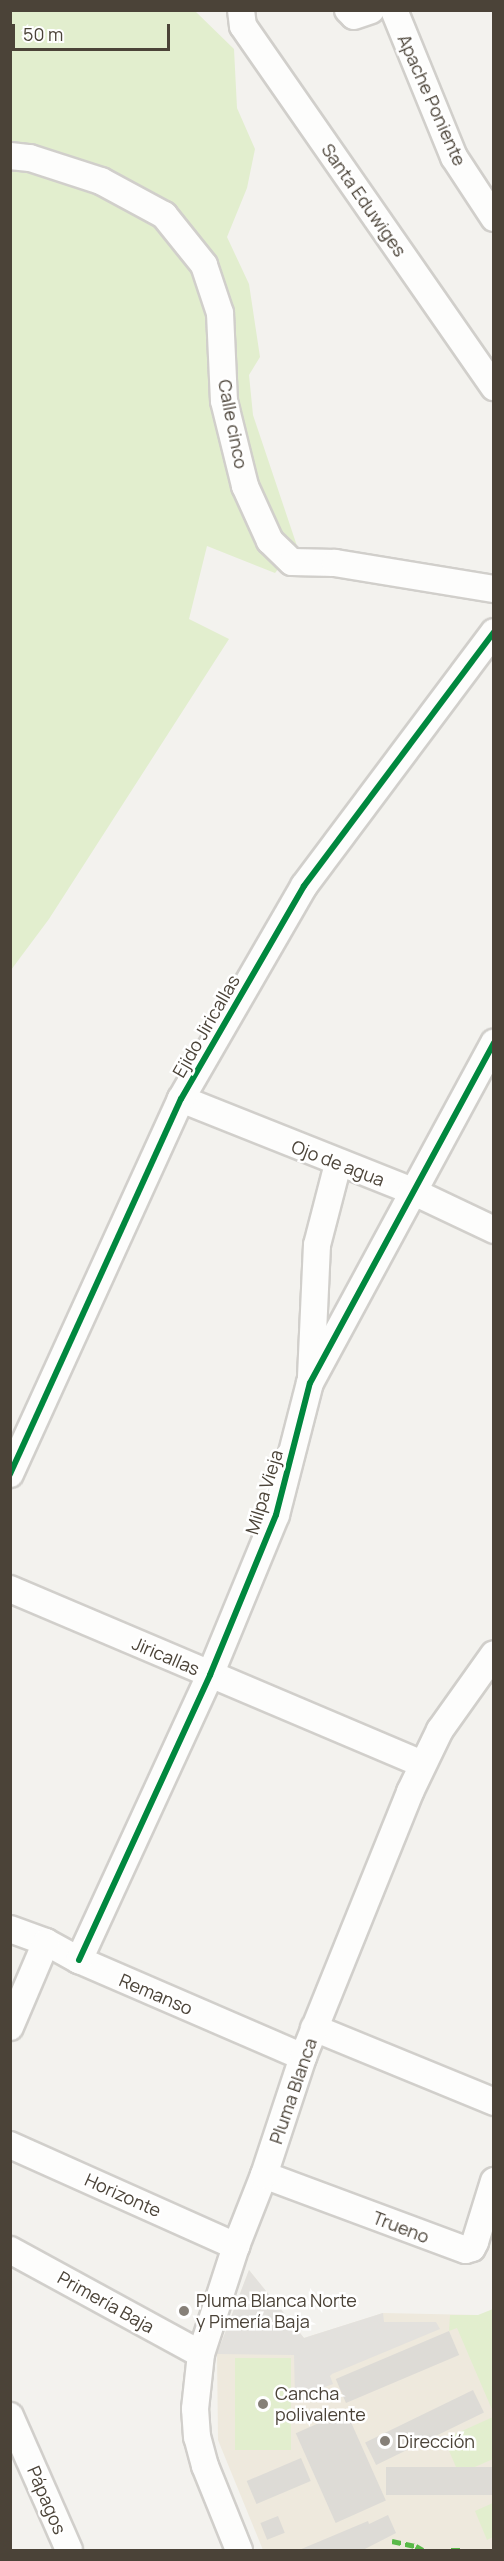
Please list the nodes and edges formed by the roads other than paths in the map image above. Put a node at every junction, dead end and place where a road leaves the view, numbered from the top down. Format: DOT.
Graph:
graph roads {
  1 [pos="241,10"];
  2 [pos="348,10"];
  3 [pos="371,10"];
  4 [pos="394,10"];
  5 [pos="10,156"];
  6 [pos="494,218"];
  7 [pos="494,387"];
  8 [pos="494,589"];
  9 [pos="494,632"];
  10 [pos="494,1043"];
  11 [pos="181,1100"];
  12 [pos="338,1164"];
  13 [pos="412,1191"];
  14 [pos="494,1230"];
  15 [pos="310,1383"];
  16 [pos="10,1474"];
  17 [pos="10,1589"];
  18 [pos="494,1654"];
  19 [pos="210,1675"];
  20 [pos="422,1764"];
  21 [pos="10,1929"];
  22 [pos="46,1942"];
  23 [pos="79,1960"];
  24 [pos="10,2027"];
  25 [pos="314,2028"];
  26 [pos="303,2057"];
  27 [pos="494,2102"];
  28 [pos="10,2145"];
  29 [pos="264,2175"];
  30 [pos="494,2181"];
  31 [pos="236,2246"];
  32 [pos="10,2250"];
  33 [pos="201,2354"];
  34 [pos="10,2416"];
  35 [pos="69,2550"];
  36 [pos="239,2550"];
  1 -- 7 [label="street, Santa Eduwiges"];
  2 -- 3 [label="street"];
  4 -- 6 [label="street, Apache Poniente"];
  5 -- 8 [label="street, Calle cinco"];
  9 -- 11 [label="street, Ejido Jiricallas"];
  10 -- 13 [label="street, Milpa Vieja"];
  11 -- 12 [label="street, Ojo de agua"];
  11 -- 16 [label="street, Ejido Jiricallas"];
  12 -- 13 [label="street, Ojo de agua"];
  12 -- 15 [label="street, Milpa Vieja"];
  13 -- 14 [label="street, Ojo de agua"];
  13 -- 15 [label="street, Milpa Vieja"];
  15 -- 19 [label="street, Milpa Vieja"];
  17 -- 19 [label="street, Jiricallas"];
  18 -- 20 [label="street, Pluma Blanca"];
  19 -- 20 [label="street, Jiricallas"];
  19 -- 23 [label="street, Milpa Vieja"];
  20 -- 25 [label="street, Pluma Blanca"];
  21 -- 22 [label="street, Remanso"];
  22 -- 23 [label="street, Remanso"];
  22 -- 24 [label="street"];
  23 -- 26 [label="street, Remanso"];
  25 -- 26 [label="street, Pluma Blanca"];
  25 -- 27 [label="street"];
  26 -- 29 [label="street, Pluma Blanca"];
  28 -- 31 [label="street, Horizonte"];
  29 -- 30 [label="street, Trueno"];
  29 -- 31 [label="street, Pluma Blanca"];
  31 -- 33 [label="street, Pluma Blanca"];
  32 -- 33 [label="street, Primería Baja"];
  33 -- 36 [label="street, Pluma Blanca"];
  34 -- 35 [label="street, Pápagos"];
}
